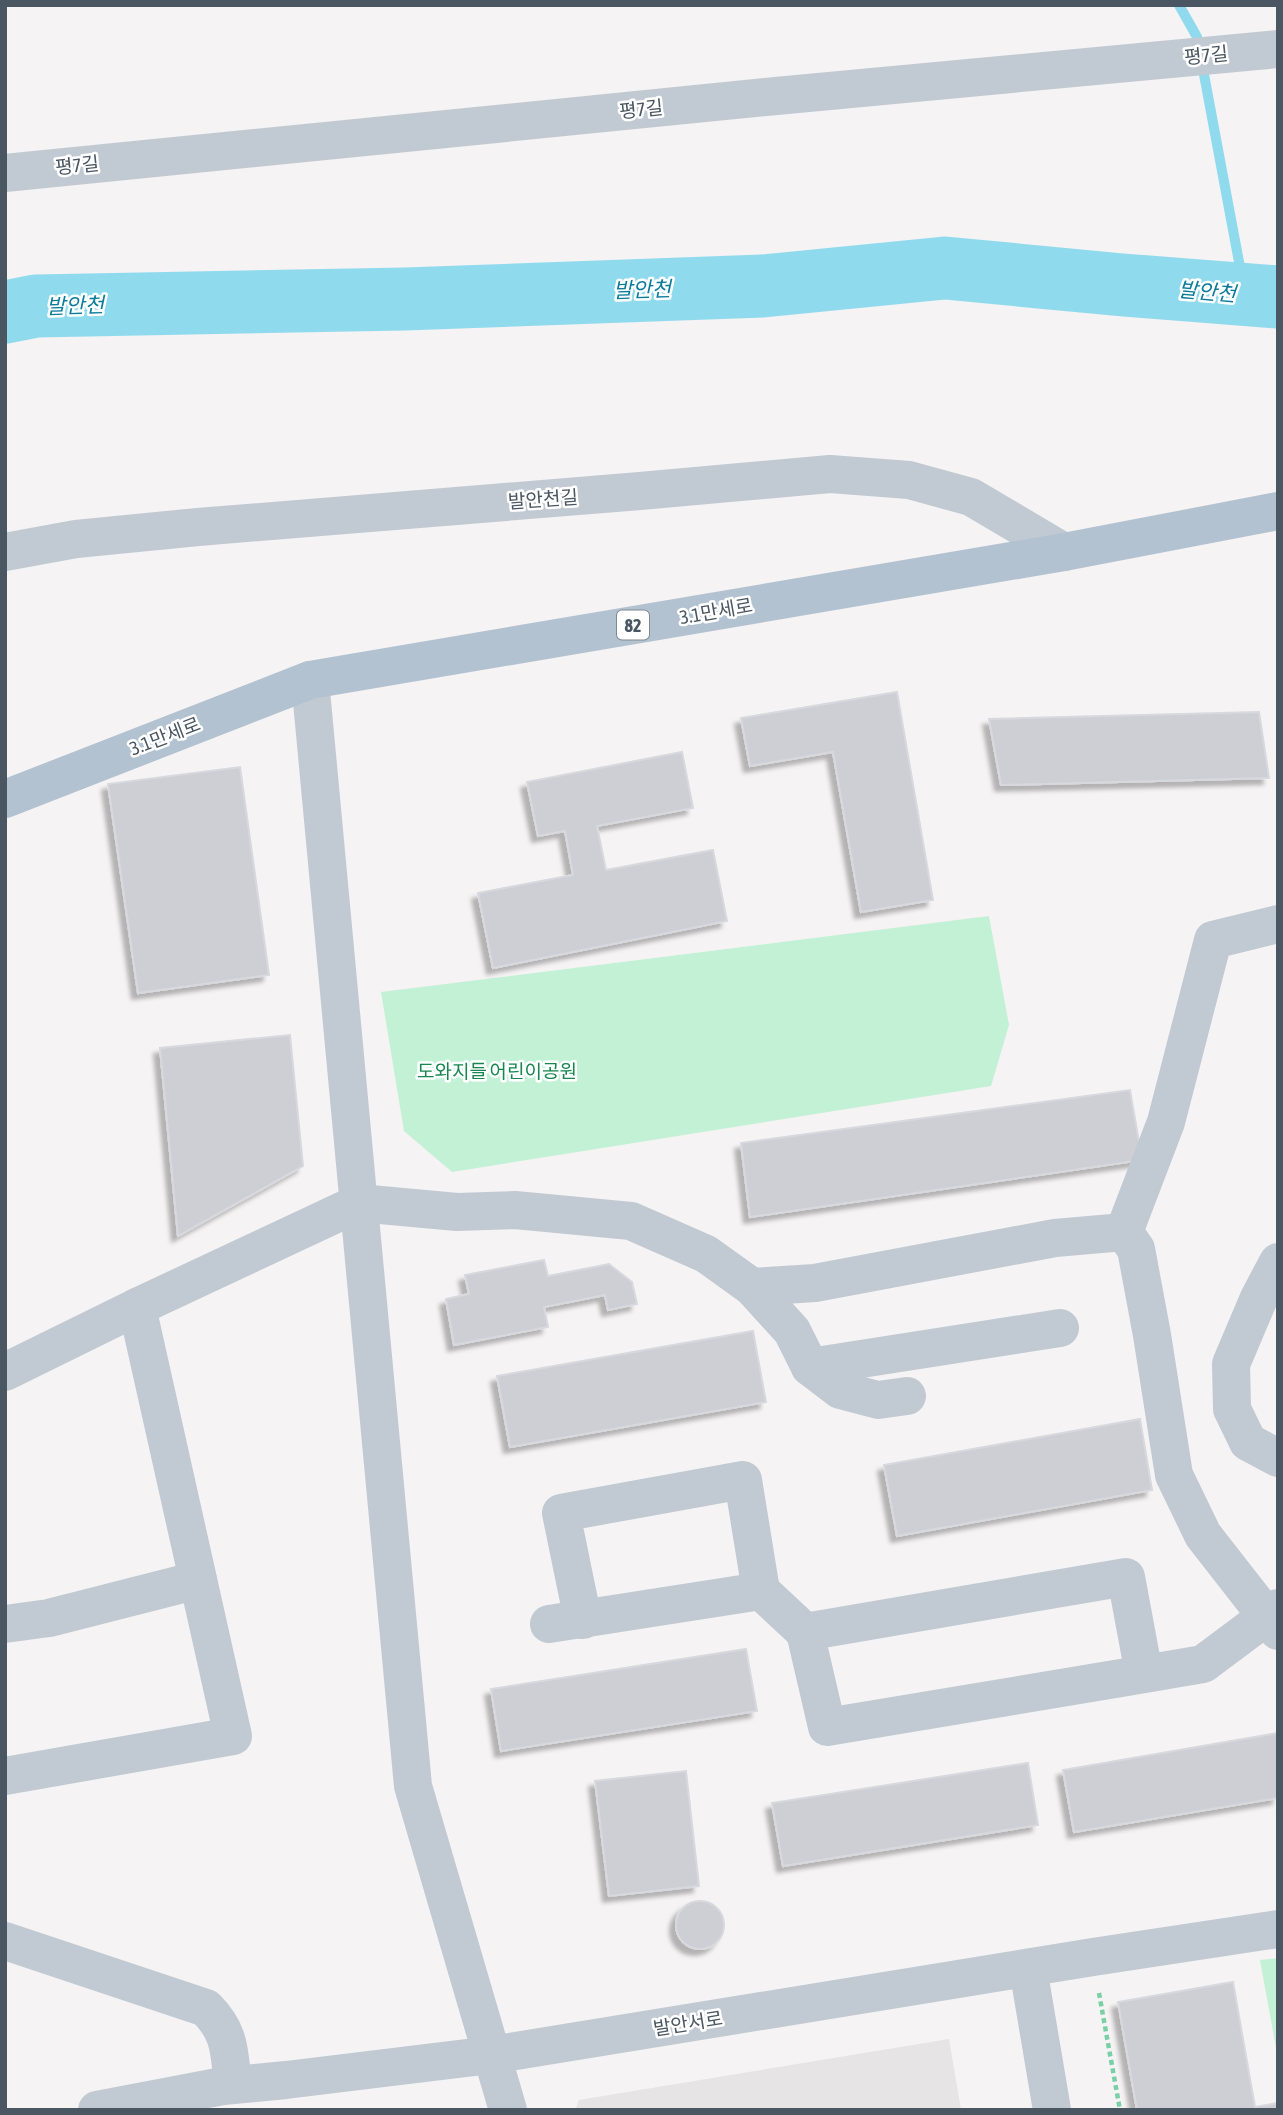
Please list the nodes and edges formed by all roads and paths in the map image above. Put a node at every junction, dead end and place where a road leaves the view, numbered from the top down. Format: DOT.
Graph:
graph roads {
  1 [pos="1278,49"];
  2 [pos="5,173"];
  3 [pos="1278,511"];
  4 [pos="5,552"];
  5 [pos="1064,552"];
  6 [pos="310,680"];
  7 [pos="5,799"];
  8 [pos="1278,924"];
  9 [pos="359,1203"];
  10 [pos="1124,1232"];
  11 [pos="1278,1262"];
  12 [pos="752,1287"];
  13 [pos="136,1307"];
  14 [pos="1060,1328"];
  15 [pos="810,1367"];
  16 [pos="5,1372"];
  17 [pos="907,1396"];
  18 [pos="1278,1458"];
  19 [pos="198,1580"];
  20 [pos="761,1591"];
  21 [pos="1274,1619"];
  22 [pos="5,1624"];
  23 [pos="805,1632"];
  24 [pos="1144,1674"];
  25 [pos="5,1776"];
  26 [pos="1278,1929"];
  27 [pos="5,1941"];
  28 [pos="1093,1957"];
  29 [pos="1028,1968"];
  30 [pos="491,2055"];
  31 [pos="233,2085"];
  32 [pos="282,2095"];
  33 [pos="97,2110"];
  34 [pos="508,2110"];
  35 [pos="1052,2110"];
  36 [pos="1120,2110"];
  1 -- 2 [label="street, 평7길"];
  3 -- 5 [label="main road, 3.1만세로 / 82"];
  4 -- 5 [label="street, 발안천길"];
  5 -- 6 [label="main road, 3.1만세로 / 82"];
  6 -- 7 [label="main road, 3.1만세로 / 82"];
  6 -- 9 [label="street"];
  8 -- 10 [label="street"];
  9 -- 12 [label="street"];
  9 -- 13 [label="street"];
  9 -- 30 [label="street"];
  10 -- 12 [label="street"];
  10 -- 21 [label="street"];
  11 -- 18 [label="street"];
  12 -- 15 [label="street"];
  13 -- 16 [label="street"];
  13 -- 19 [label="street"];
  14 -- 15 [label="street"];
  15 -- 17 [label="street"];
  19 -- 22 [label="street"];
  19 -- 25 [label="street"];
  20 -- 20 [label="street"];
  20 -- 23 [label="street"];
  21 -- 24 [label="street"];
  23 -- 24 [label="street"];
  23 -- 24 [label="street"];
  26 -- 28 [label="street, 발안서로"];
  27 -- 31 [label="street"];
  28 -- 29 [label="street, 발안서로"];
  28 -- 36 [label="path"];
  29 -- 30 [label="street, 발안서로"];
  29 -- 35 [label="street"];
  30 -- 32 [label="street, 발안서로"];
  30 -- 34 [label="street"];
  31 -- 32 [label="street, 발안서로"];
  31 -- 33 [label="street, 발안서로"];
}
